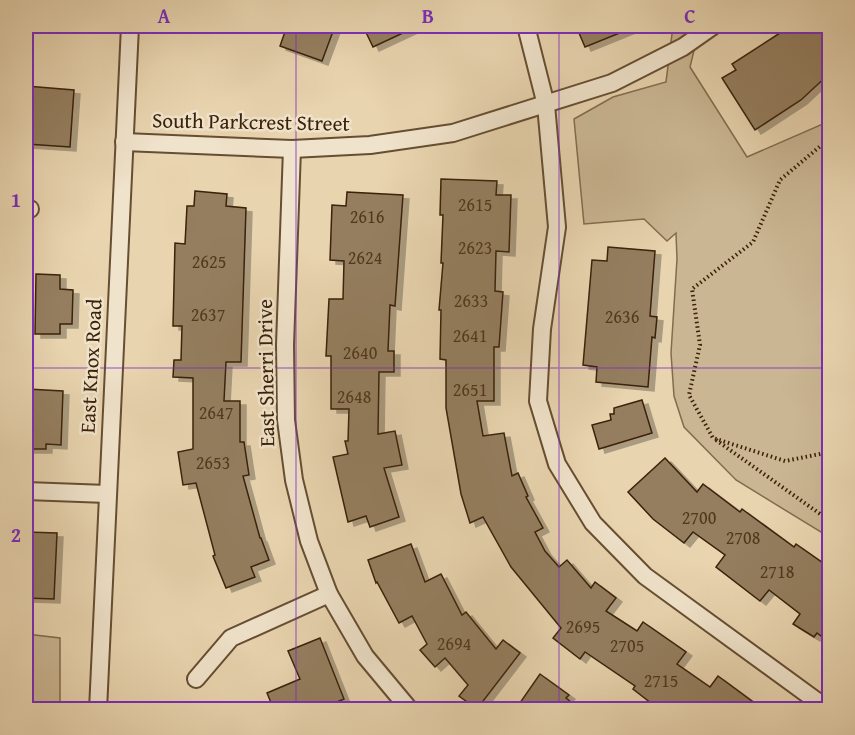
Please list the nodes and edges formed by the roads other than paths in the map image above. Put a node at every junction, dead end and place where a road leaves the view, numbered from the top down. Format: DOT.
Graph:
graph roads {
  1 [pos="130,26"];
  2 [pos="526,26"];
  3 [pos="713,26"];
  4 [pos="546,105"];
  5 [pos="124,142"];
  6 [pos="292,148"];
  7 [pos="26,491"];
  8 [pos="107,494"];
  9 [pos="329,594"];
  10 [pos="196,679"];
  11 [pos="98,710"];
  12 [pos="410,710"];
  13 [pos="829,710"];
  1 -- 5 [label="street, East Knox Road"];
  2 -- 4 [label="street"];
  3 -- 4 [label="street, South Parkcrest Street"];
  4 -- 6 [label="street, South Parkcrest Street"];
  4 -- 13 [label="street"];
  5 -- 6 [label="street, South Parkcrest Street"];
  5 -- 8 [label="street, East Knox Road"];
  6 -- 9 [label="street, East Sherri Drive"];
  7 -- 8 [label="street"];
  8 -- 11 [label="street, East Knox Road"];
  9 -- 10 [label="street"];
  9 -- 12 [label="street, East Sherri Drive"];
}
